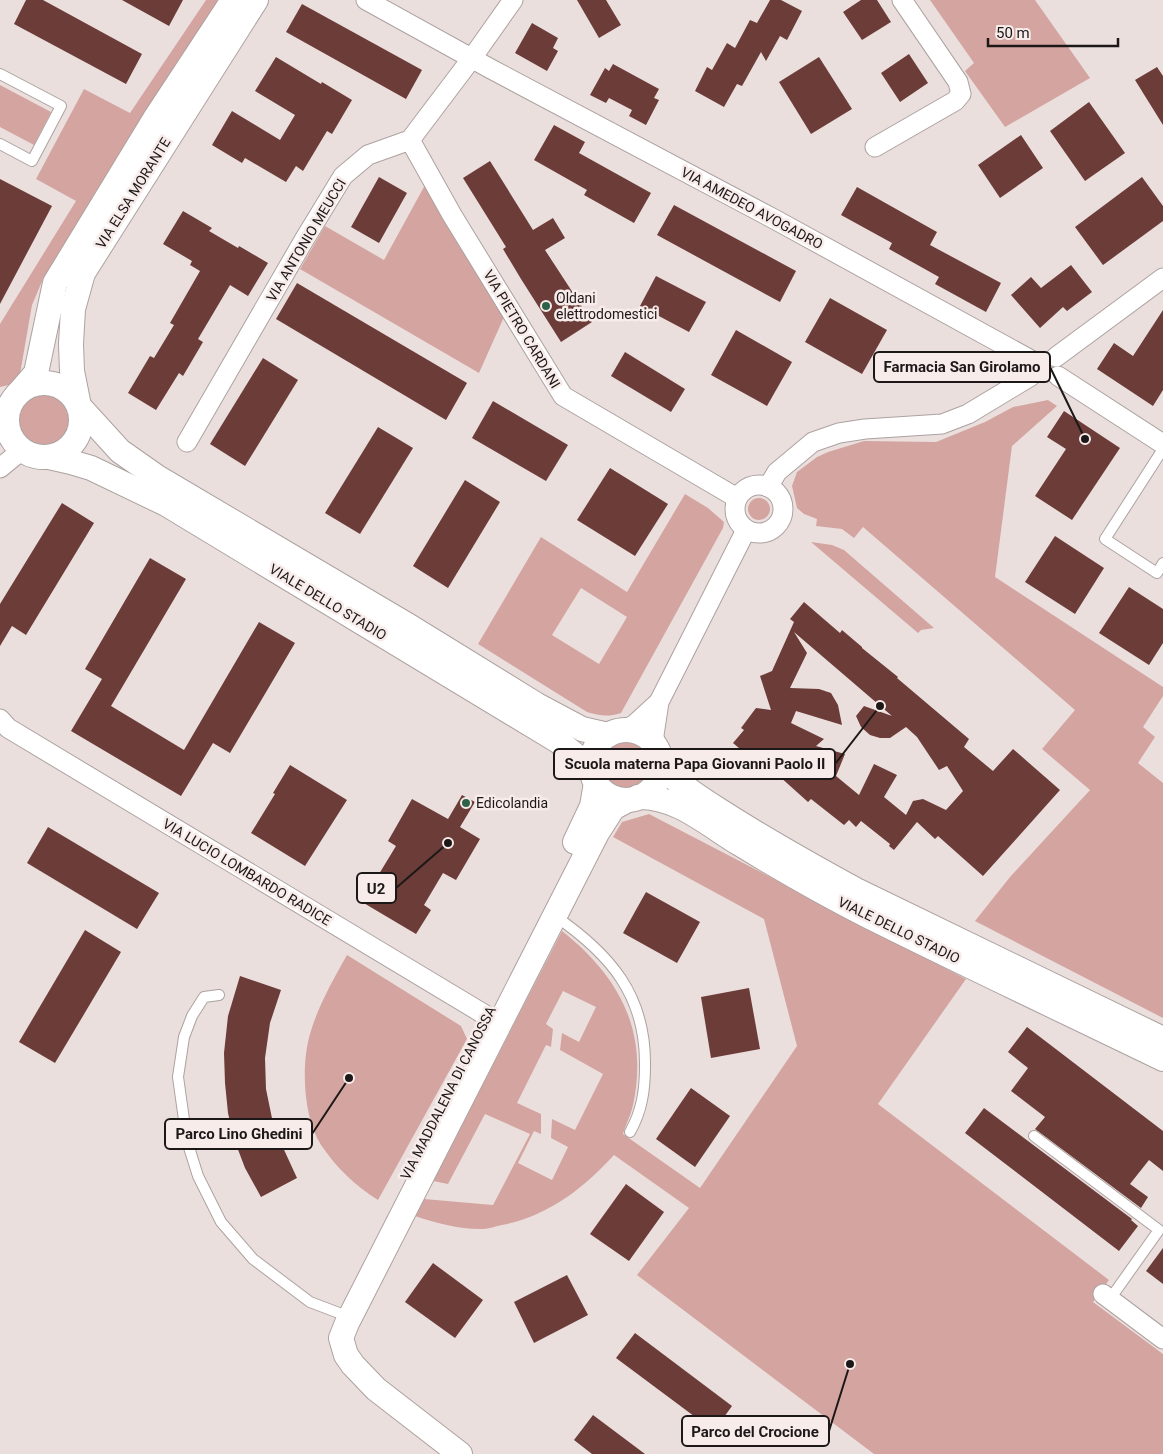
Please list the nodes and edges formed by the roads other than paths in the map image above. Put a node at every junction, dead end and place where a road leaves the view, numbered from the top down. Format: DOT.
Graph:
graph roads {
  1 [pos="233,0"];
  2 [pos="256,0"];
  3 [pos="366,0"];
  4 [pos="513,0"];
  5 [pos="902,0"];
  6 [pos="472,58"];
  7 [pos="0,74"];
  8 [pos="167,120"];
  9 [pos="410,140"];
  10 [pos="0,144"];
  11 [pos="875,147"];
  12 [pos="1163,278"];
  13 [pos="1056,357"];
  14 [pos="1031,368"];
  15 [pos="1058,376"];
  16 [pos="8,405"];
  17 [pos="79,406"];
  18 [pos="187,442"];
  19 [pos="1163,444"];
  20 [pos="1163,449"];
  21 [pos="22,450"];
  22 [pos="49,458"];
  23 [pos="0,468"];
  24 [pos="768,487"];
  25 [pos="738,498"];
  26 [pos="746,530"];
  27 [pos="1163,563"];
  28 [pos="659,702"];
  29 [pos="3,729"];
  30 [pos="617,732"];
  31 [pos="657,750"];
  32 [pos="594,778"];
  33 [pos="633,799"];
  34 [pos="554,915"];
  35 [pos="531,929"];
  36 [pos="521,980"];
  37 [pos="219,996"];
  38 [pos="497,1012"];
  39 [pos="1163,1039"];
  40 [pos="1163,1059"];
  41 [pos="439,1108"];
  42 [pos="630,1132"];
  43 [pos="1034,1136"];
  44 [pos="417,1185"];
  45 [pos="364,1262"];
  46 [pos="1106,1296"];
  47 [pos="339,1313"];
  48 [pos="1163,1339"];
  49 [pos="376,1389"];
  50 [pos="460,1454"];
  1 -- 8 [label="street, VIA ELSA MORANTE"];
  2 -- 8 [label="street, VIA ELSA MORANTE"];
  3 -- 6 [label="street, VIA AMEDEO AVOGADRO"];
  4 -- 6 [label="street"];
  5 -- 11 [label="street"];
  6 -- 9 [label="street"];
  6 -- 14 [label="street, VIA AMEDEO AVOGADRO"];
  7 -- 10 [label="lane"];
  8 -- 16 [label="street, VIA ELSA MORANTE"];
  8 -- 17 [label="street, VIA ELSA MORANTE"];
  9 -- 18 [label="street, VIA ANTONIO MEUCCI"];
  9 -- 25 [label="street, VIA PIETRO CARDANI"];
  12 -- 13 [label="street"];
  13 -- 14 [label="street"];
  13 -- 15 [label="street"];
  14 -- 15 [label="street"];
  14 -- 24 [label="street"];
  15 -- 19 [label="street"];
  16 -- 17 [label="street"];
  16 -- 21 [label="street"];
  17 -- 22 [label="street"];
  17 -- 30 [label="street, VIALE DELLO STADIO"];
  20 -- 27 [label="lane"];
  21 -- 22 [label="street"];
  21 -- 23 [label="street"];
  22 -- 32 [label="street, VIALE DELLO STADIO"];
  24 -- 25 [label="street"];
  24 -- 26 [label="street"];
  25 -- 26 [label="street"];
  26 -- 28 [label="street"];
  28 -- 30 [label="street"];
  28 -- 31 [label="street"];
  29 -- 38 [label="street, VIA LUCIO LOMBARDO RADICE"];
  30 -- 31 [label="street, VIALE DELLO STADIO"];
  30 -- 32 [label="street"];
  31 -- 33 [label="street"];
  31 -- 39 [label="street, VIALE DELLO STADIO"];
  32 -- 33 [label="street, VIALE DELLO STADIO"];
  32 -- 35 [label="street, VIA MADDALENA DI CANOSSA"];
  33 -- 34 [label="street, VIA MADDALENA DI CANOSSA"];
  33 -- 40 [label="street, VIALE DELLO STADIO"];
  34 -- 35 [label="street"];
  34 -- 36 [label="street, VIA MADDALENA DI CANOSSA"];
  34 -- 42 [label="lane"];
  35 -- 36 [label="street"];
  35 -- 38 [label="street, VIA MADDALENA DI CANOSSA"];
  36 -- 38 [label="street, VIA MADDALENA DI CANOSSA"];
  37 -- 47 [label="lane"];
  38 -- 41 [label="street, VIA MADDALENA DI CANOSSA"];
  38 -- 44 [label="street, VIA MADDALENA DI CANOSSA"];
  41 -- 44 [label="street"];
  41 -- 45 [label="street, VIA MADDALENA DI CANOSSA"];
  43 -- 46 [label="lane"];
  44 -- 45 [label="street"];
  44 -- 49 [label="street, VIA MADDALENA DI CANOSSA"];
  45 -- 47 [label="street, VIA MADDALENA DI CANOSSA"];
  46 -- 48 [label="street"];
  47 -- 49 [label="street, VIA MADDALENA DI CANOSSA"];
  49 -- 50 [label="street, VIA MADDALENA DI CANOSSA"];
}
